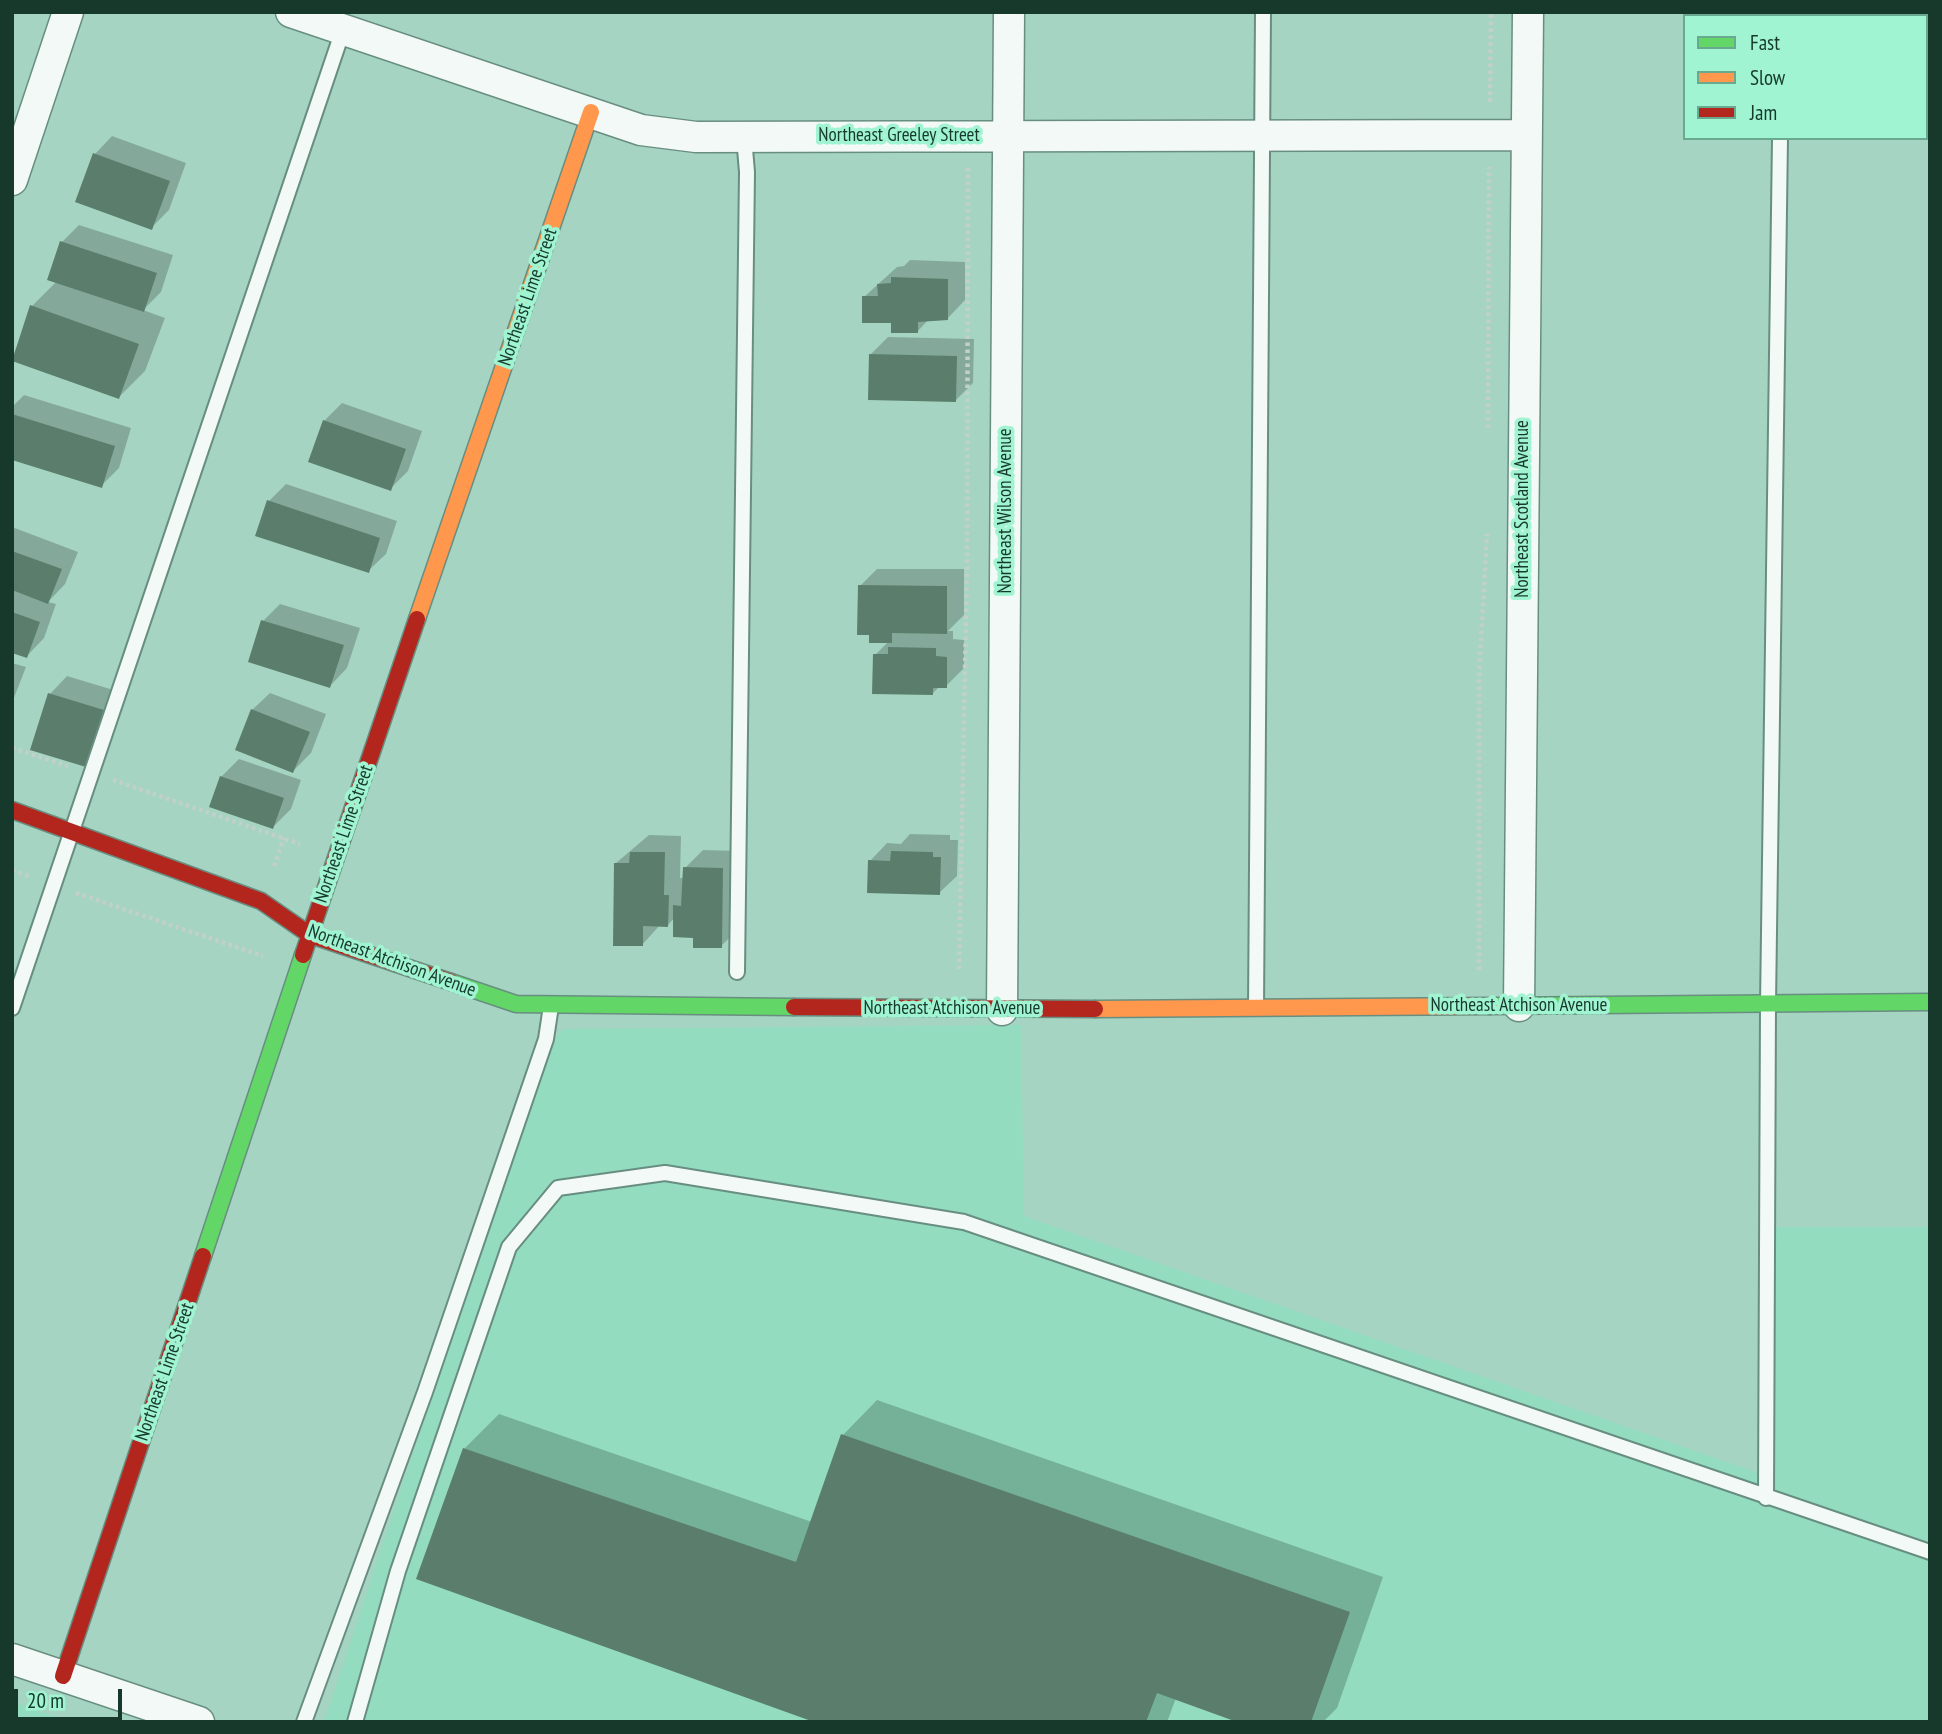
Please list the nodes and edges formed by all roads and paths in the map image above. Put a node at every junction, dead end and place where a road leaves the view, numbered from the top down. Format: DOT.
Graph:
graph roads {
  1 [pos="68,12"];
  2 [pos="291,12"];
  3 [pos="1009,12"];
  4 [pos="1263,12"];
  5 [pos="1491,12"];
  6 [pos="1528,12"];
  7 [pos="343,30"];
  8 [pos="591,113"];
  9 [pos="1261,135"];
  10 [pos="1489,135"];
  11 [pos="1526,135"];
  12 [pos="967,136"];
  13 [pos="1008,136"];
  14 [pos="744,137"];
  15 [pos="1780,140"];
  16 [pos="12,180"];
  17 [pos="1488,442"];
  18 [pos="1488,526"];
  19 [pos="12,748"];
  20 [pos="90,773"];
  21 [pos="12,810"];
  22 [pos="73,830"];
  23 [pos="336,855"];
  24 [pos="310,935"];
  25 [pos="945,969"];
  26 [pos="959,969"];
  27 [pos="737,972"];
  28 [pos="1930,1002"];
  29 [pos="1768,1004"];
  30 [pos="552,1005"];
  31 [pos="1481,1006"];
  32 [pos="1519,1006"];
  33 [pos="12,1008"];
  34 [pos="1256,1008"];
  35 [pos="958,1009"];
  36 [pos="1002,1010"];
  37 [pos="1766,1498"];
  38 [pos="1930,1552"];
  39 [pos="12,1659"];
  40 [pos="63,1676"];
  41 [pos="199,1722"];
  42 [pos="304,1722"];
  43 [pos="355,1722"];
  1 -- 16 [label="street"];
  2 -- 7 [label="street, Northeast Greeley Street"];
  3 -- 13 [label="street, Northeast Wilson Avenue"];
  4 -- 9 [label="lane"];
  5 -- 10 [label="path"];
  6 -- 11 [label="street, Northeast Scotland Avenue"];
  7 -- 8 [label="street, Northeast Greeley Street"];
  7 -- 20 [label="lane"];
  8 -- 14 [label="street, Northeast Greeley Street"];
  8 -- 23 [label="street, Northeast Lime Street"];
  9 -- 10 [label="street, Northeast Greeley Street"];
  9 -- 13 [label="street, Northeast Greeley Street"];
  9 -- 34 [label="lane"];
  10 -- 11 [label="street, Northeast Greeley Street"];
  10 -- 17 [label="path"];
  11 -- 32 [label="street, Northeast Scotland Avenue"];
  12 -- 13 [label="street, Northeast Greeley Street"];
  12 -- 14 [label="street, Northeast Greeley Street"];
  12 -- 26 [label="path"];
  13 -- 36 [label="street, Northeast Wilson Avenue"];
  14 -- 27 [label="lane"];
  15 -- 29 [label="lane"];
  18 -- 31 [label="path"];
  19 -- 20 [label="path"];
  20 -- 22 [label="lane"];
  20 -- 23 [label="path"];
  21 -- 22 [label="street, Northeast Atchison Avenue"];
  22 -- 24 [label="street, Northeast Atchison Avenue"];
  22 -- 33 [label="lane"];
  23 -- 24 [label="street, Northeast Lime Street"];
  24 -- 30 [label="street, Northeast Atchison Avenue"];
  24 -- 40 [label="street, Northeast Lime Street"];
  25 -- 26 [label="path"];
  26 -- 35 [label="path"];
  28 -- 29 [label="street, Northeast Atchison Avenue"];
  29 -- 32 [label="street, Northeast Atchison Avenue"];
  29 -- 37 [label="lane"];
  30 -- 35 [label="street, Northeast Atchison Avenue"];
  30 -- 42 [label="lane"];
  31 -- 32 [label="street, Northeast Atchison Avenue"];
  31 -- 34 [label="street, Northeast Atchison Avenue"];
  34 -- 36 [label="street, Northeast Atchison Avenue"];
  35 -- 36 [label="street, Northeast Atchison Avenue"];
  37 -- 38 [label="lane"];
  37 -- 43 [label="lane"];
  39 -- 40 [label="street"];
  40 -- 41 [label="street"];
}
